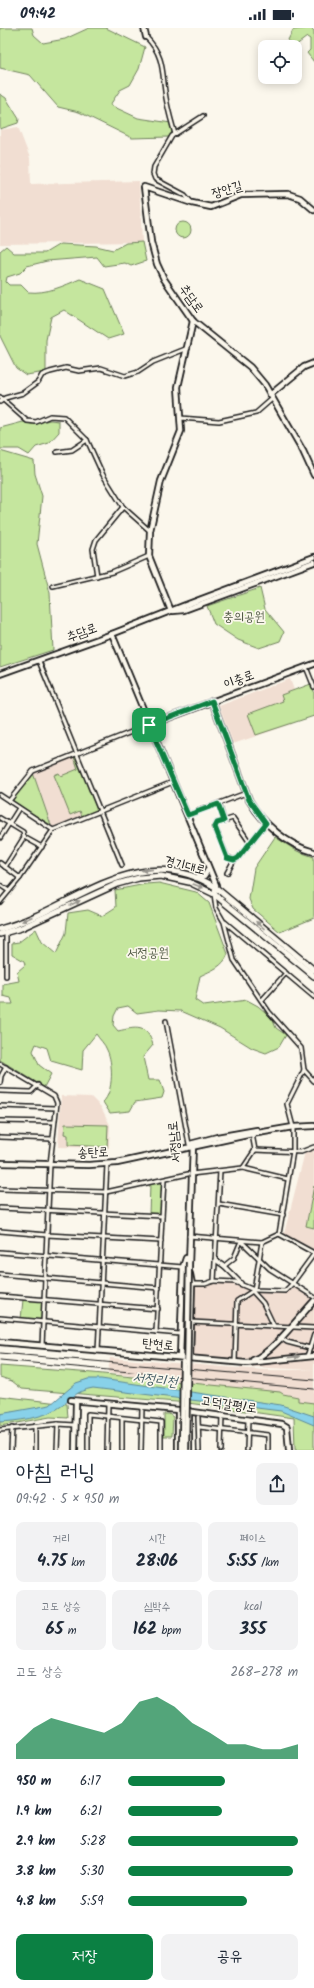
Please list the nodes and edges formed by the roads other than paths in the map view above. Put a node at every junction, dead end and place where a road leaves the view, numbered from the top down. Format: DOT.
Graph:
graph roads {
  1 [pos="144,28"];
  2 [pos="146,37"];
  3 [pos="203,116"];
  4 [pos="175,134"];
  5 [pos="144,187"];
  6 [pos="192,204"];
  7 [pos="314,210"];
  8 [pos="193,321"];
  9 [pos="188,348"];
  10 [pos="314,363"];
  11 [pos="0,397"];
  12 [pos="271,397"];
  13 [pos="2,401"];
  14 [pos="180,418"];
  15 [pos="87,440"];
  16 [pos="57,452"];
  17 [pos="314,475"];
  18 [pos="123,507"];
  19 [pos="150,531"];
  20 [pos="149,556"];
  21 [pos="314,557"];
  22 [pos="314,562"];
  23 [pos="97,576"];
  24 [pos="53,586"];
  25 [pos="172,611"];
  26 [pos="112,634"];
  27 [pos="39,661"];
  28 [pos="314,664"];
  29 [pos="306,667"];
  30 [pos="0,674"];
  31 [pos="314,687"];
  32 [pos="212,701"];
  33 [pos="149,725"];
  34 [pos="77,752"];
  35 [pos="173,782"];
  36 [pos="246,793"];
  37 [pos="0,796"];
  38 [pos="9,801"];
  39 [pos="218,804"];
  40 [pos="19,808"];
  41 [pos="101,811"];
  42 [pos="188,815"];
  43 [pos="0,818"];
  44 [pos="224,821"];
  45 [pos="266,823"];
  46 [pos="9,824"];
  47 [pos="53,830"];
  48 [pos="24,837"];
  49 [pos="0,838"];
  50 [pos="250,843"];
  51 [pos="42,847"];
  52 [pos="314,852"];
  53 [pos="234,860"];
  54 [pos="0,863"];
  55 [pos="122,864"];
  56 [pos="5,867"];
  57 [pos="208,870"];
  58 [pos="227,873"];
  59 [pos="20,878"];
  60 [pos="196,878"];
  61 [pos="0,885"];
  62 [pos="215,888"];
  63 [pos="9,891"];
  64 [pos="214,894"];
  65 [pos="0,902"];
  66 [pos="224,922"];
  67 [pos="2,930"];
  68 [pos="239,933"];
  69 [pos="229,938"];
  70 [pos="300,961"];
  71 [pos="0,967"];
  72 [pos="6,967"];
  73 [pos="314,967"];
  74 [pos="314,970"];
  75 [pos="286,973"];
  76 [pos="6,976"];
  77 [pos="314,976"];
  78 [pos="314,980"];
  79 [pos="314,997"];
  80 [pos="262,1000"];
  81 [pos="166,1021"];
  82 [pos="0,1064"];
  83 [pos="6,1067"];
  84 [pos="304,1070"];
  85 [pos="0,1076"];
  86 [pos="314,1081"];
  87 [pos="0,1083"];
  88 [pos="38,1085"];
  89 [pos="0,1091"];
  90 [pos="0,1106"];
  91 [pos="56,1108"];
  92 [pos="0,1121"];
  93 [pos="54,1122"];
  94 [pos="314,1125"];
  95 [pos="292,1126"];
  96 [pos="252,1133"];
  97 [pos="0,1137"];
  98 [pos="53,1139"];
  99 [pos="190,1146"];
  100 [pos="314,1147"];
  101 [pos="255,1150"];
  102 [pos="293,1152"];
  103 [pos="0,1163"];
  104 [pos="50,1164"];
  105 [pos="107,1164"];
  106 [pos="243,1168"];
  107 [pos="220,1171"];
  108 [pos="190,1174"];
  109 [pos="288,1179"];
  110 [pos="164,1180"];
  111 [pos="0,1189"];
  112 [pos="49,1191"];
  113 [pos="106,1192"];
  114 [pos="219,1204"];
  115 [pos="0,1208"];
  116 [pos="48,1212"];
  117 [pos="104,1214"];
  118 [pos="283,1215"];
  119 [pos="162,1216"];
  120 [pos="0,1231"];
  121 [pos="279,1234"];
  122 [pos="47,1235"];
  123 [pos="189,1236"];
  124 [pos="103,1238"];
  125 [pos="216,1239"];
  126 [pos="161,1241"];
  127 [pos="241,1241"];
  128 [pos="262,1242"];
  129 [pos="0,1252"];
  130 [pos="314,1253"];
  131 [pos="46,1256"];
  132 [pos="259,1259"];
  133 [pos="216,1260"];
  134 [pos="102,1261"];
  135 [pos="187,1262"];
  136 [pos="160,1266"];
  137 [pos="224,1266"];
  138 [pos="183,1267"];
  139 [pos="0,1274"];
  140 [pos="46,1279"];
  141 [pos="214,1280"];
  142 [pos="101,1282"];
  143 [pos="192,1284"];
  144 [pos="292,1284"];
  145 [pos="242,1285"];
  146 [pos="159,1288"];
  147 [pos="254,1291"];
  148 [pos="0,1296"];
  149 [pos="314,1297"];
  150 [pos="44,1300"];
  151 [pos="314,1300"];
  152 [pos="100,1305"];
  153 [pos="158,1310"];
  154 [pos="0,1318"];
  155 [pos="43,1322"];
  156 [pos="191,1322"];
  157 [pos="236,1324"];
  158 [pos="274,1326"];
  159 [pos="290,1327"];
  160 [pos="99,1328"];
  161 [pos="314,1328"];
  162 [pos="156,1332"];
  163 [pos="180,1334"];
  164 [pos="314,1335"];
  165 [pos="280,1338"];
  166 [pos="0,1342"];
  167 [pos="42,1346"];
  168 [pos="310,1348"];
  169 [pos="270,1349"];
  170 [pos="98,1351"];
  171 [pos="307,1356"];
  172 [pos="314,1356"];
  173 [pos="180,1357"];
  174 [pos="190,1358"];
  175 [pos="274,1360"];
  176 [pos="235,1362"];
  177 [pos="246,1363"];
  178 [pos="108,1404"];
  179 [pos="142,1407"];
  180 [pos="178,1410"];
  181 [pos="189,1411"];
  182 [pos="222,1415"];
  183 [pos="108,1417"];
  184 [pos="198,1417"];
  185 [pos="122,1419"];
  186 [pos="248,1419"];
  187 [pos="141,1420"];
  188 [pos="58,1424"];
  189 [pos="75,1425"];
  190 [pos="35,1426"];
  191 [pos="199,1427"];
  192 [pos="12,1428"];
  193 [pos="0,1430"];
  194 [pos="221,1430"];
  195 [pos="248,1433"];
  196 [pos="178,1436"];
  197 [pos="189,1436"];
  198 [pos="11,1450"];
  199 [pos="35,1450"];
  200 [pos="57,1450"];
  201 [pos="75,1450"];
  202 [pos="88,1450"];
  203 [pos="107,1450"];
  204 [pos="122,1450"];
  205 [pos="141,1450"];
  206 [pos="161,1450"];
  207 [pos="178,1450"];
  208 [pos="182,1450"];
  209 [pos="186,1450"];
  210 [pos="189,1450"];
  211 [pos="199,1450"];
  212 [pos="221,1450"];
  213 [pos="247,1450"];
  214 [pos="268,1450"];
  215 [pos="288,1450"];
  1 -- 2 [label="street"];
  2 -- 4 [label="street"];
  3 -- 4 [label="street"];
  4 -- 6 [label="street"];
  5 -- 6 [label="street, 장안길"];
  5 -- 8 [label="street, 추담로"];
  6 -- 7 [label="street, 장안길"];
  8 -- 9 [label="street"];
  8 -- 12 [label="street, 추담로"];
  9 -- 13 [label="street"];
  9 -- 14 [label="street"];
  10 -- 12 [label="street"];
  11 -- 13 [label="street"];
  12 -- 14 [label="street"];
  12 -- 17 [label="street, 추담로"];
  13 -- 15 [label="street"];
  14 -- 19 [label="street"];
  15 -- 16 [label="street"];
  15 -- 18 [label="street"];
  18 -- 19 [label="street"];
  18 -- 23 [label="street"];
  19 -- 20 [label="street"];
  20 -- 23 [label="street"];
  20 -- 25 [label="street"];
  21 -- 25 [label="street, 추담로"];
  22 -- 25 [label="street, 추담로"];
  23 -- 24 [label="street"];
  25 -- 26 [label="street, 추담로"];
  26 -- 27 [label="street, 추담로"];
  26 -- 33 [label="street"];
  27 -- 30 [label="street, 추담로"];
  27 -- 34 [label="street"];
  28 -- 29 [label="street, 이충로"];
  29 -- 31 [label="street"];
  29 -- 32 [label="street, 이충로"];
  32 -- 33 [label="street, 이충로"];
  32 -- 36 [label="street"];
  33 -- 34 [label="street, 이충로"];
  33 -- 35 [label="street"];
  34 -- 38 [label="street, 이충로"];
  34 -- 41 [label="street"];
  35 -- 41 [label="street"];
  35 -- 42 [label="street"];
  36 -- 39 [label="street"];
  36 -- 45 [label="street"];
  37 -- 38 [label="street"];
  38 -- 40 [label="street"];
  39 -- 42 [label="street"];
  39 -- 44 [label="street"];
  40 -- 46 [label="street"];
  40 -- 47 [label="street"];
  41 -- 47 [label="street"];
  41 -- 55 [label="street"];
  42 -- 57 [label="street"];
  43 -- 46 [label="street"];
  44 -- 50 [label="street"];
  44 -- 53 [label="street"];
  45 -- 50 [label="street"];
  45 -- 52 [label="street"];
  46 -- 48 [label="street"];
  46 -- 49 [label="street"];
  47 -- 51 [label="street"];
  48 -- 51 [label="street"];
  48 -- 56 [label="street"];
  50 -- 53 [label="street"];
  51 -- 59 [label="street"];
  53 -- 58 [label="street"];
  54 -- 56 [label="street"];
  56 -- 59 [label="street"];
  57 -- 60 [label="street"];
  57 -- 62 [label="street"];
  59 -- 63 [label="street"];
  60 -- 62 [label="main road, 경기대로"];
  60 -- 67 [label="main road, 경기대로, one-way"];
  61 -- 63 [label="street"];
  62 -- 64 [label="street"];
  70 -- 62 [label="main road, 경기대로, one-way"];
  63 -- 65 [label="street"];
  64 -- 66 [label="street"];
  67 -- 64 [label="main road, 경기대로, one-way"];
  64 -- 70 [label="main road, 경기대로"];
  66 -- 68 [label="street"];
  66 -- 69 [label="street"];
  67 -- 72 [label="street"];
  68 -- 69 [label="street"];
  68 -- 75 [label="street"];
  69 -- 80 [label="street"];
  70 -- 73 [label="main road, 경기대로"];
  70 -- 74 [label="main road, 경기대로"];
  70 -- 77 [label="main road, 경기대로"];
  70 -- 78 [label="main road, 경기대로"];
  71 -- 72 [label="street"];
  72 -- 76 [label="street"];
  75 -- 79 [label="street"];
  75 -- 80 [label="street"];
  80 -- 84 [label="street"];
  81 -- 99 [label="street, 서정남로"];
  82 -- 83 [label="street"];
  83 -- 85 [label="street"];
  83 -- 88 [label="street"];
  84 -- 86 [label="street"];
  84 -- 95 [label="street"];
  85 -- 87 [label="street"];
  88 -- 89 [label="street"];
  88 -- 91 [label="street"];
  90 -- 91 [label="street"];
  91 -- 93 [label="street"];
  92 -- 93 [label="street"];
  93 -- 98 [label="street"];
  94 -- 95 [label="street, 송탄로"];
  95 -- 96 [label="street, 송탄로"];
  95 -- 102 [label="street"];
  96 -- 99 [label="street, 송탄로"];
  96 -- 101 [label="street"];
  97 -- 98 [label="street"];
  98 -- 104 [label="street"];
  99 -- 105 [label="street, 송탄로"];
  99 -- 108 [label="street, 서정남로"];
  100 -- 102 [label="street"];
  101 -- 102 [label="street"];
  101 -- 106 [label="street"];
  102 -- 109 [label="street"];
  103 -- 104 [label="street, 송탄로"];
  104 -- 105 [label="street, 송탄로"];
  104 -- 112 [label="street"];
  105 -- 113 [label="street"];
  106 -- 107 [label="street"];
  106 -- 109 [label="street"];
  107 -- 108 [label="street"];
  107 -- 114 [label="street"];
  108 -- 110 [label="street"];
  108 -- 123 [label="street, 서정남로"];
  108 -- 135 [label="street, 서정남로"];
  109 -- 118 [label="street"];
  110 -- 113 [label="street"];
  110 -- 119 [label="street"];
  111 -- 112 [label="street"];
  112 -- 113 [label="street"];
  112 -- 116 [label="street"];
  113 -- 117 [label="street"];
  114 -- 118 [label="street"];
  114 -- 125 [label="street"];
  115 -- 116 [label="street"];
  116 -- 117 [label="street"];
  116 -- 122 [label="street"];
  117 -- 119 [label="street"];
  117 -- 124 [label="street"];
  118 -- 121 [label="street"];
  119 -- 126 [label="street"];
  120 -- 122 [label="street"];
  121 -- 128 [label="street"];
  121 -- 130 [label="street"];
  122 -- 124 [label="street"];
  122 -- 131 [label="street"];
  123 -- 125 [label="street"];
  123 -- 135 [label="street, 서정남로"];
  124 -- 126 [label="street"];
  124 -- 134 [label="street"];
  125 -- 127 [label="street"];
  125 -- 133 [label="street"];
  126 -- 136 [label="street"];
  127 -- 128 [label="street"];
  127 -- 132 [label="street"];
  127 -- 137 [label="street"];
  128 -- 132 [label="street"];
  129 -- 131 [label="street"];
  130 -- 144 [label="street"];
  131 -- 134 [label="street"];
  131 -- 140 [label="street"];
  132 -- 144 [label="street"];
  132 -- 147 [label="street"];
  133 -- 137 [label="street"];
  133 -- 141 [label="street"];
  134 -- 136 [label="street"];
  134 -- 142 [label="street"];
  135 -- 138 [label="street"];
  135 -- 143 [label="street"];
  135 -- 208 [label="street, bridge"];
  135 -- 209 [label="street, bridge"];
  136 -- 138 [label="street"];
  136 -- 146 [label="street"];
  137 -- 145 [label="street"];
  138 -- 163 [label="street"];
  139 -- 140 [label="street"];
  140 -- 142 [label="street"];
  140 -- 150 [label="street"];
  141 -- 143 [label="street"];
  141 -- 145 [label="street"];
  142 -- 146 [label="street"];
  142 -- 152 [label="street"];
  143 -- 156 [label="street"];
  144 -- 147 [label="street"];
  144 -- 149 [label="street"];
  145 -- 147 [label="street"];
  146 -- 153 [label="street"];
  147 -- 157 [label="street"];
  147 -- 158 [label="street"];
  148 -- 150 [label="street"];
  150 -- 152 [label="street"];
  150 -- 155 [label="street"];
  151 -- 159 [label="street"];
  152 -- 153 [label="street"];
  152 -- 160 [label="street"];
  153 -- 162 [label="street"];
  154 -- 155 [label="street"];
  155 -- 160 [label="street"];
  155 -- 167 [label="street"];
  156 -- 157 [label="street"];
  156 -- 174 [label="street"];
  157 -- 158 [label="street"];
  157 -- 176 [label="street"];
  158 -- 159 [label="street"];
  159 -- 161 [label="street"];
  159 -- 165 [label="street"];
  160 -- 162 [label="street"];
  160 -- 170 [label="street"];
  162 -- 163 [label="street"];
  163 -- 173 [label="street"];
  164 -- 168 [label="street"];
  165 -- 168 [label="street"];
  165 -- 169 [label="street"];
  166 -- 167 [label="street, 탄현로"];
  167 -- 170 [label="street, 탄현로"];
  168 -- 171 [label="street"];
  169 -- 175 [label="street"];
  169 -- 177 [label="street"];
  170 -- 173 [label="street, 탄현로"];
  171 -- 172 [label="street, 탄현로"];
  175 -- 171 [label="street, 탄현로, one-way"];
  173 -- 174 [label="street, 탄현로"];
  174 -- 176 [label="street, 탄현로"];
  175 -- 177 [label="street, 탄현로"];
  176 -- 177 [label="street, 탄현로"];
  178 -- 179 [label="street, 고덕갈평1로"];
  178 -- 183 [label="street"];
  178 -- 189 [label="street, 고덕갈평1로"];
  179 -- 180 [label="street, 고덕갈평1로"];
  179 -- 187 [label="street"];
  180 -- 181 [label="street, 고덕갈평1로"];
  180 -- 196 [label="street"];
  181 -- 182 [label="street, 고덕갈평1로"];
  181 -- 197 [label="street"];
  182 -- 186 [label="street, 고덕갈평1로"];
  182 -- 194 [label="street"];
  183 -- 185 [label="street"];
  183 -- 202 [label="street"];
  183 -- 203 [label="street"];
  184 -- 191 [label="street"];
  185 -- 187 [label="street"];
  185 -- 204 [label="street"];
  186 -- 195 [label="street"];
  186 -- 215 [label="street, 고덕갈평1로"];
  187 -- 205 [label="street"];
  187 -- 206 [label="street"];
  188 -- 189 [label="street"];
  188 -- 190 [label="street"];
  188 -- 200 [label="street"];
  189 -- 201 [label="street"];
  190 -- 192 [label="street"];
  190 -- 199 [label="street"];
  191 -- 194 [label="street"];
  191 -- 211 [label="street"];
  192 -- 193 [label="street"];
  192 -- 198 [label="street"];
  194 -- 195 [label="street"];
  194 -- 212 [label="street"];
  195 -- 213 [label="street"];
  195 -- 214 [label="street"];
  196 -- 197 [label="street"];
  196 -- 207 [label="street"];
  197 -- 210 [label="street"];
}
